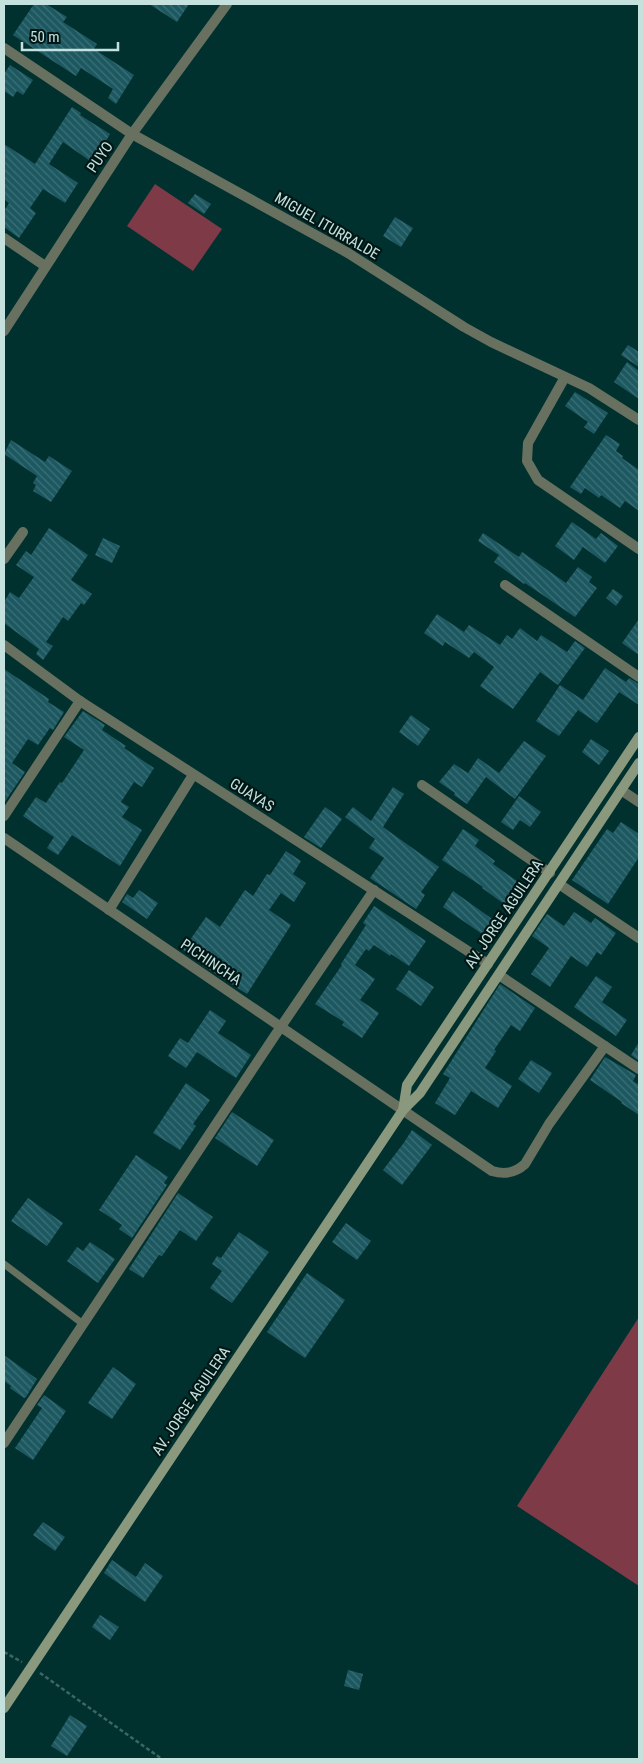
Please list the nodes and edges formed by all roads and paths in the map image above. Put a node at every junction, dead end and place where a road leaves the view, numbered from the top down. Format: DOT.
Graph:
graph roads {
  1 [pos="227,4"];
  2 [pos="4,48"];
  3 [pos="132,134"];
  4 [pos="4,238"];
  5 [pos="45,266"];
  6 [pos="4,330"];
  7 [pos="565,377"];
  8 [pos="639,420"];
  9 [pos="23,532"];
  10 [pos="639,549"];
  11 [pos="4,559"];
  12 [pos="505,586"];
  13 [pos="4,645"];
  14 [pos="639,677"];
  15 [pos="80,701"];
  16 [pos="639,737"];
  17 [pos="639,763"];
  18 [pos="193,775"];
  19 [pos="422,784"];
  20 [pos="621,790"];
  21 [pos="639,802"];
  22 [pos="4,816"];
  23 [pos="4,838"];
  24 [pos="550,873"];
  25 [pos="559,884"];
  26 [pos="374,890"];
  27 [pos="109,910"];
  28 [pos="639,938"];
  29 [pos="488,964"];
  30 [pos="499,975"];
  31 [pos="280,1028"];
  32 [pos="605,1046"];
  33 [pos="639,1069"];
  34 [pos="403,1110"];
  35 [pos="4,1264"];
  36 [pos="83,1324"];
  37 [pos="4,1443"];
  38 [pos="4,1652"];
  39 [pos="31,1667"];
  40 [pos="4,1708"];
  41 [pos="162,1759"];
  1 -- 3 [label="street, PUYO"];
  2 -- 3 [label="street, MIGUEL ITURRALDE"];
  3 -- 5 [label="street, PUYO"];
  3 -- 7 [label="street, MIGUEL ITURRALDE"];
  4 -- 5 [label="street"];
  5 -- 6 [label="street, PUYO"];
  7 -- 8 [label="street, MIGUEL ITURRALDE"];
  7 -- 10 [label="street"];
  9 -- 11 [label="street"];
  12 -- 14 [label="street"];
  13 -- 15 [label="street, GUAYAS"];
  15 -- 18 [label="street, GUAYAS"];
  15 -- 22 [label="street"];
  16 -- 24 [label="street, AV. JORGE AGUILERA"];
  17 -- 20 [label="street, AV. JORGE AGUILERA"];
  18 -- 26 [label="street, GUAYAS"];
  18 -- 27 [label="street"];
  19 -- 24 [label="street"];
  20 -- 21 [label="street"];
  20 -- 25 [label="street, AV. JORGE AGUILERA"];
  23 -- 27 [label="street, PICHINCHA"];
  24 -- 29 [label="street, AV. JORGE AGUILERA"];
  25 -- 28 [label="street"];
  25 -- 30 [label="street, AV. JORGE AGUILERA"];
  26 -- 29 [label="street, GUAYAS"];
  26 -- 31 [label="street"];
  27 -- 31 [label="street, PICHINCHA"];
  29 -- 34 [label="street, AV. JORGE AGUILERA"];
  30 -- 32 [label="street"];
  30 -- 34 [label="street, AV. JORGE AGUILERA"];
  31 -- 34 [label="street, PICHINCHA"];
  31 -- 36 [label="street"];
  32 -- 33 [label="street"];
  32 -- 34 [label="street, PICHINCHA"];
  34 -- 39 [label="street, AV. JORGE AGUILERA"];
  35 -- 36 [label="lane"];
  36 -- 37 [label="street"];
  38 -- 39 [label="path"];
  39 -- 40 [label="street, AV. JORGE AGUILERA"];
  39 -- 41 [label="path"];
}
